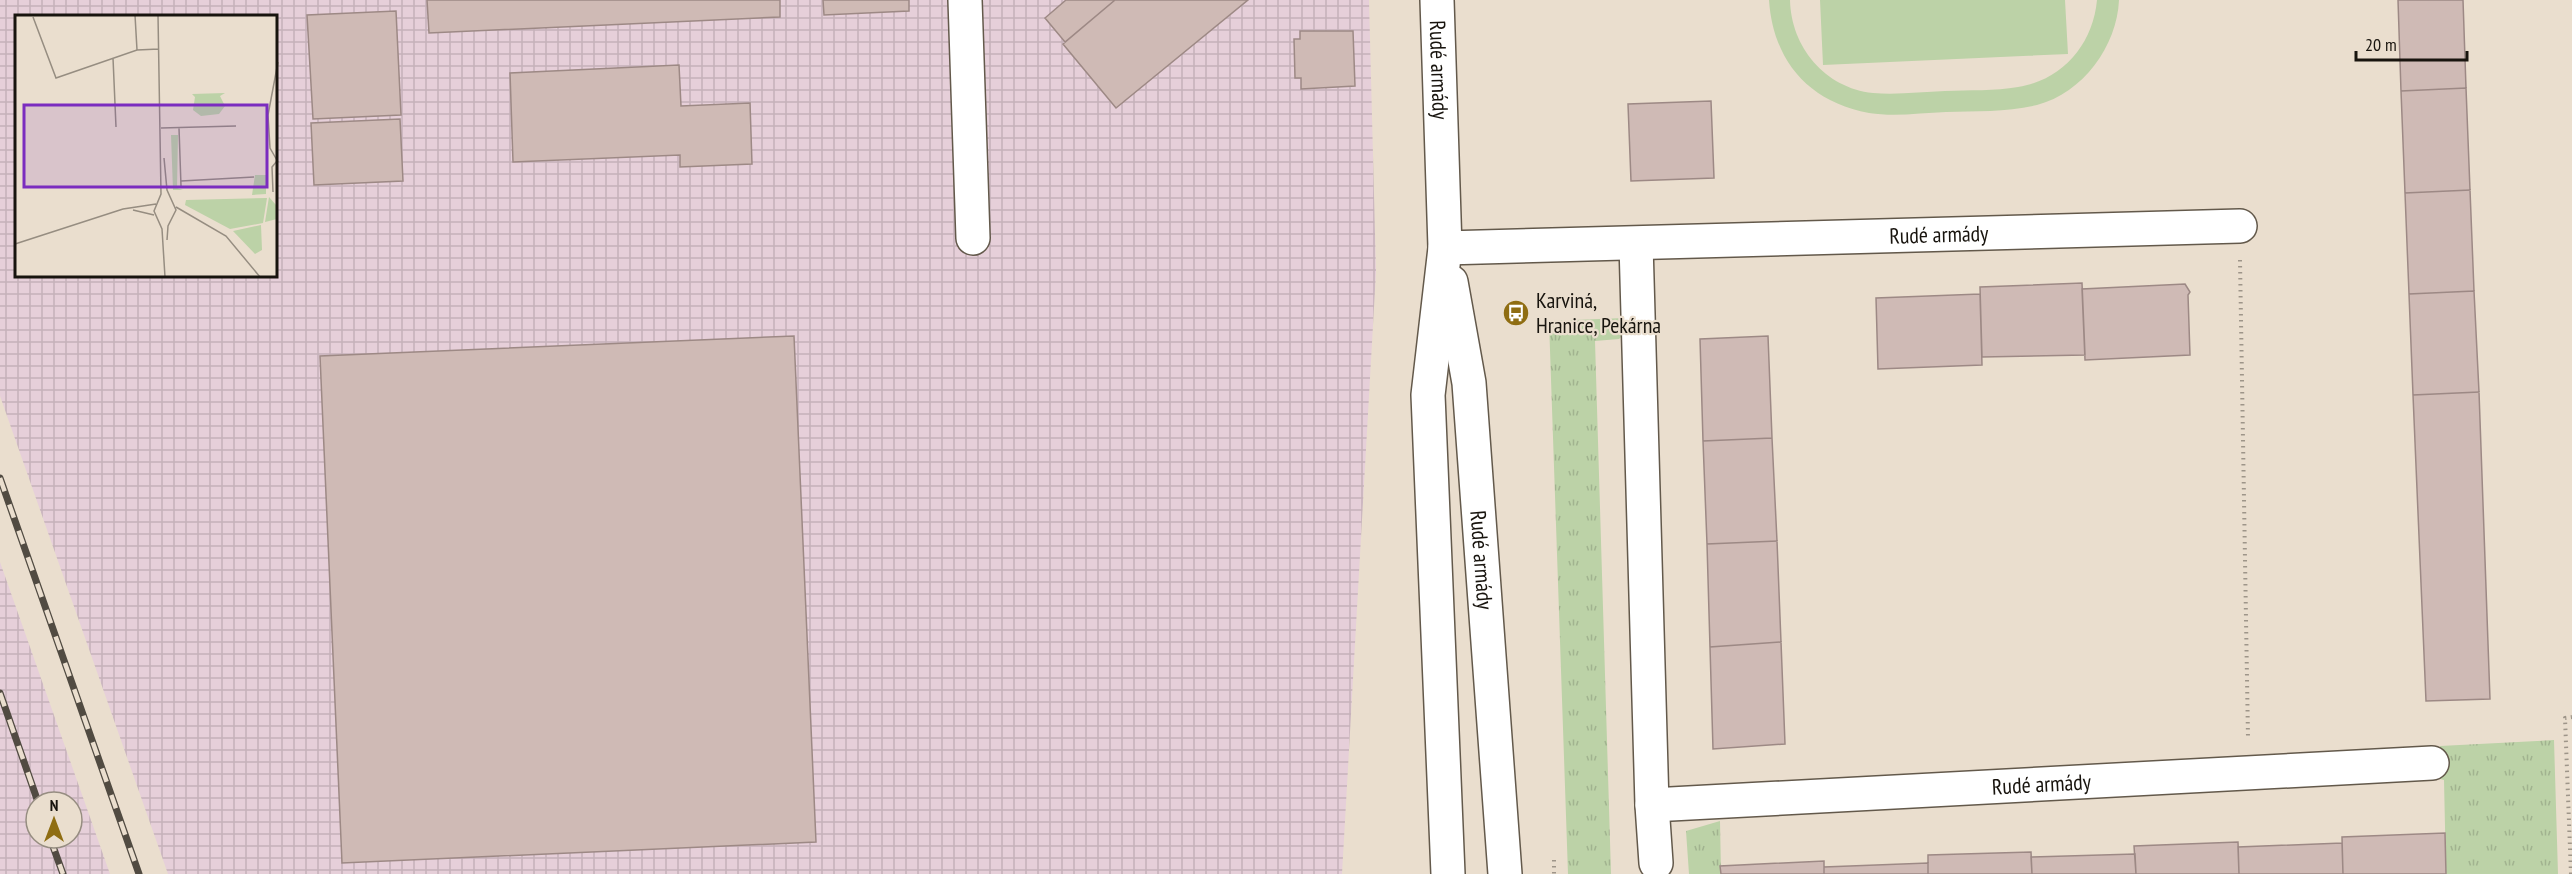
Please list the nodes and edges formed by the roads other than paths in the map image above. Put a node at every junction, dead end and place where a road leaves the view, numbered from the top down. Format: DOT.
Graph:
graph roads {
  1 [pos="965,0"];
  2 [pos="1437,0"];
  3 [pos="2240,226"];
  4 [pos="974,238"];
  5 [pos="1636,244"];
  6 [pos="1444,248"];
  7 [pos="2432,763"];
  8 [pos="1652,805"];
  9 [pos="1656,864"];
  10 [pos="1448,874"];
  11 [pos="1505,874"];
  1 -- 4 [label="street"];
  2 -- 6 [label="street, Rudé armády"];
  3 -- 5 [label="street, Rudé armády"];
  5 -- 6 [label="street, Rudé armády"];
  5 -- 8 [label="street"];
  6 -- 10 [label="street, Rudé armády"];
  6 -- 11 [label="street, Rudé armády"];
  7 -- 8 [label="street, Rudé armády"];
  8 -- 9 [label="street"];
}
